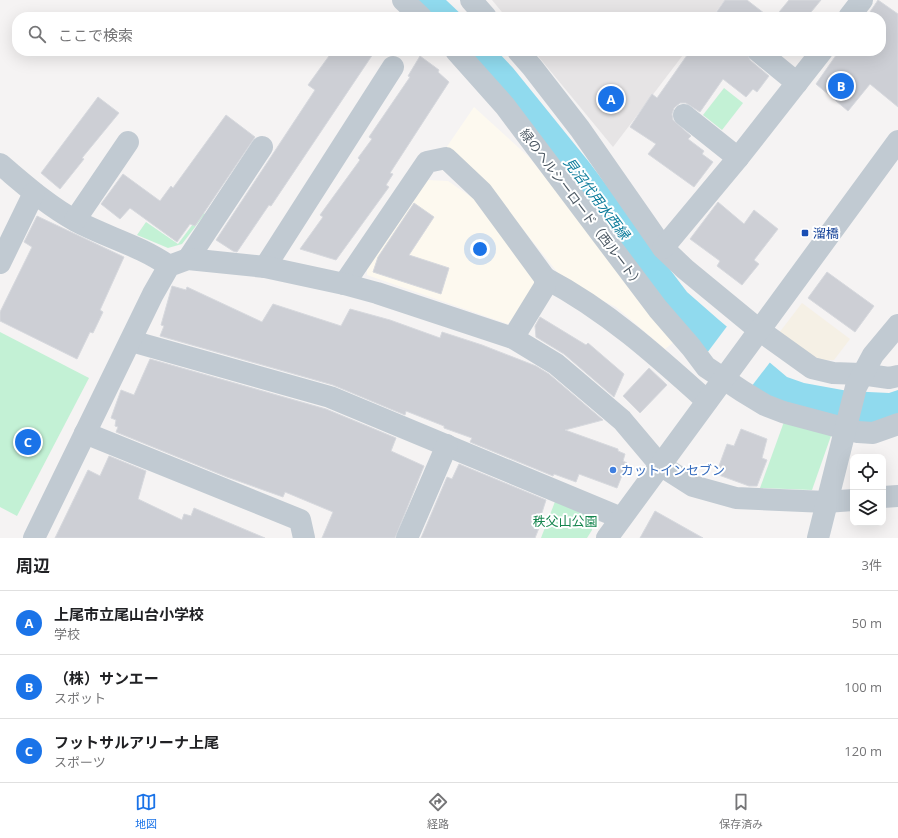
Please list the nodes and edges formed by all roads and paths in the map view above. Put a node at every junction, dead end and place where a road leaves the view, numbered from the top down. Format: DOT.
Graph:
graph roads {
  1 [pos="403,0"];
  2 [pos="471,0"];
  3 [pos="862,0"];
  4 [pos="416,12"];
  5 [pos="482,12"];
  6 [pos="853,12"];
  7 [pos="460,56"];
  8 [pos="522,56"];
  9 [pos="764,56"];
  10 [pos="818,56"];
  11 [pos="394,67"];
  12 [pos="797,83"];
  13 [pos="684,115"];
  14 [pos="898,140"];
  15 [pos="128,142"];
  16 [pos="262,147"];
  17 [pos="738,158"];
  18 [pos="0,164"];
  19 [pos="34,193"];
  20 [pos="75,220"];
  21 [pos="663,248"];
  22 [pos="0,263"];
  23 [pos="179,263"];
  24 [pos="265,267"];
  25 [pos="545,278"];
  26 [pos="344,284"];
  27 [pos="898,324"];
  28 [pos="755,335"];
  29 [pos="513,338"];
  30 [pos="131,340"];
  31 [pos="719,373"];
  32 [pos="898,376"];
  33 [pos="859,380"];
  34 [pos="707,401"];
  35 [pos="898,424"];
  36 [pos="846,430"];
  37 [pos="86,433"];
  38 [pos="447,445"];
  39 [pos="660,465"];
  40 [pos="898,496"];
  41 [pos="886,497"];
  42 [pos="850,500"];
  43 [pos="826,502"];
  44 [pos="621,518"];
  45 [pos="34,538"];
  46 [pos="304,538"];
  47 [pos="407,538"];
  48 [pos="607,538"];
  49 [pos="818,538"];
  1 -- 4 [label="street"];
  2 -- 5 [label="street"];
  3 -- 6 [label="street"];
  7 -- 31 [label="street, 緑のヘルシーロード（西ルート）"];
  8 -- 21 [label="street"];
  9 -- 12 [label="street"];
  10 -- 12 [label="street"];
  11 -- 24 [label="street"];
  12 -- 17 [label="street"];
  13 -- 17 [label="street"];
  14 -- 28 [label="street"];
  15 -- 20 [label="street"];
  16 -- 23 [label="street"];
  17 -- 21 [label="street"];
  18 -- 19 [label="street"];
  19 -- 20 [label="street"];
  19 -- 22 [label="street"];
  20 -- 23 [label="street"];
  21 -- 28 [label="street"];
  23 -- 24 [label="street"];
  23 -- 30 [label="street"];
  24 -- 26 [label="street"];
  25 -- 26 [label="street"];
  25 -- 29 [label="street"];
  25 -- 34 [label="street"];
  26 -- 29 [label="street"];
  27 -- 33 [label="street"];
  28 -- 31 [label="street"];
  28 -- 33 [label="street"];
  29 -- 39 [label="street"];
  30 -- 37 [label="street"];
  30 -- 38 [label="street"];
  31 -- 34 [label="street"];
  31 -- 36 [label="street, 緑のヘルシーロード（西ルート）"];
  32 -- 33 [label="street"];
  33 -- 36 [label="street"];
  34 -- 39 [label="street"];
  35 -- 36 [label="street"];
  36 -- 43 [label="street"];
  37 -- 45 [label="street"];
  37 -- 46 [label="street"];
  38 -- 44 [label="street"];
  38 -- 47 [label="street"];
  39 -- 43 [label="street"];
  39 -- 44 [label="street"];
  40 -- 41 [label="street"];
  42 -- 43 [label="street"];
  43 -- 49 [label="street"];
  44 -- 48 [label="street"];
}
